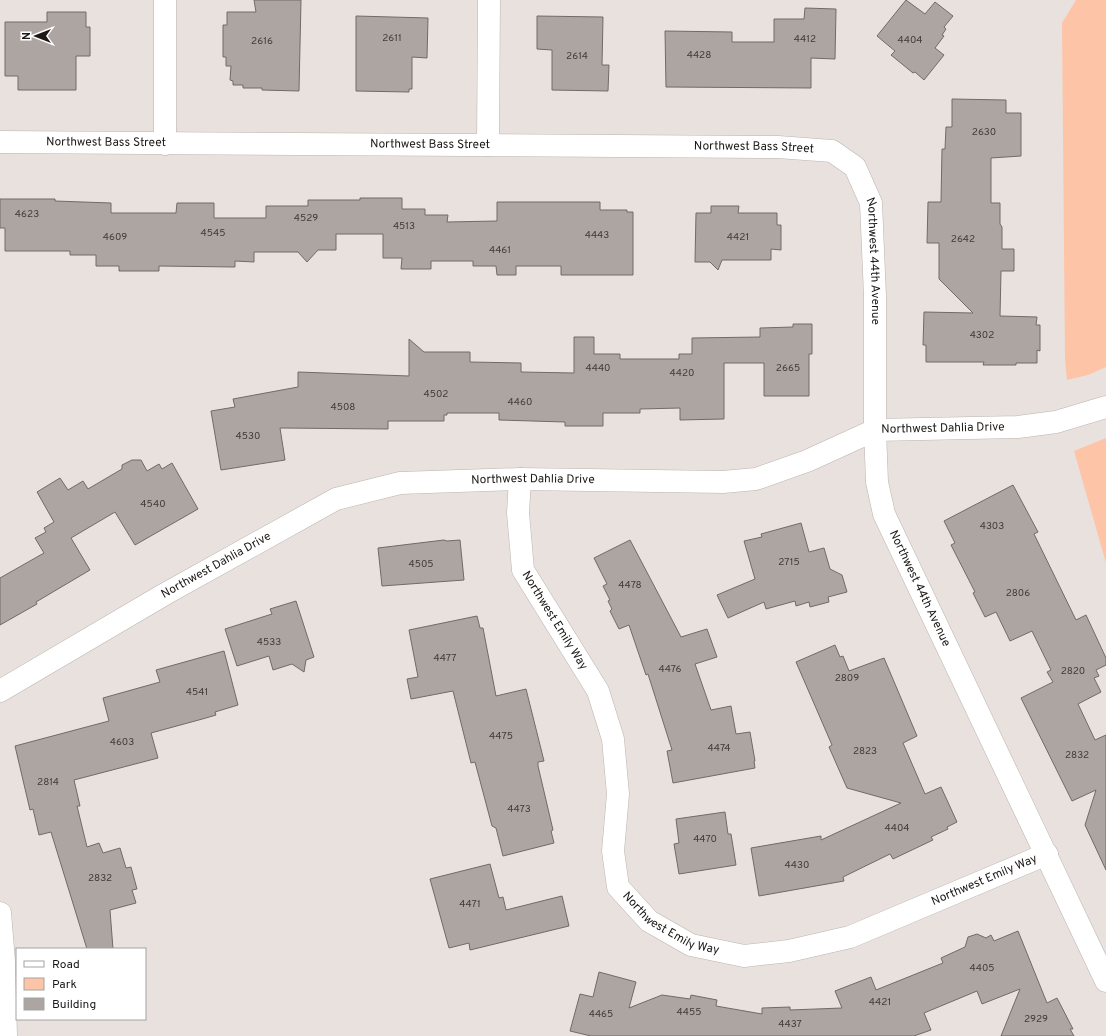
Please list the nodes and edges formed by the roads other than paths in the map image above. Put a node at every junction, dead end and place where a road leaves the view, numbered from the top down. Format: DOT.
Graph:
graph roads {
  1 [pos="165,0"];
  2 [pos="489,0"];
  3 [pos="0,142"];
  4 [pos="165,144"];
  5 [pos="488,145"];
  6 [pos="855,167"];
  7 [pos="1106,407"];
  8 [pos="875,430"];
  9 [pos="520,479"];
  10 [pos="0,690"];
  11 [pos="1046,854"];
  12 [pos="0,913"];
  13 [pos="1106,981"];
  14 [pos="6,1036"];
  1 -- 4 [label="street"];
  2 -- 5 [label="street"];
  3 -- 4 [label="street, Northwest Bass Street"];
  4 -- 5 [label="street, Northwest Bass Street"];
  5 -- 6 [label="street, Northwest Bass Street"];
  6 -- 8 [label="street, Northwest 44th Avenue"];
  7 -- 8 [label="street, Northwest Dahlia Drive"];
  8 -- 9 [label="street, Northwest Dahlia Drive"];
  8 -- 11 [label="street, Northwest 44th Avenue"];
  9 -- 10 [label="street, Northwest Dahlia Drive"];
  9 -- 11 [label="street, Northwest Emily Way"];
  11 -- 13 [label="street, Northwest 44th Avenue"];
  12 -- 14 [label="street"];
}
